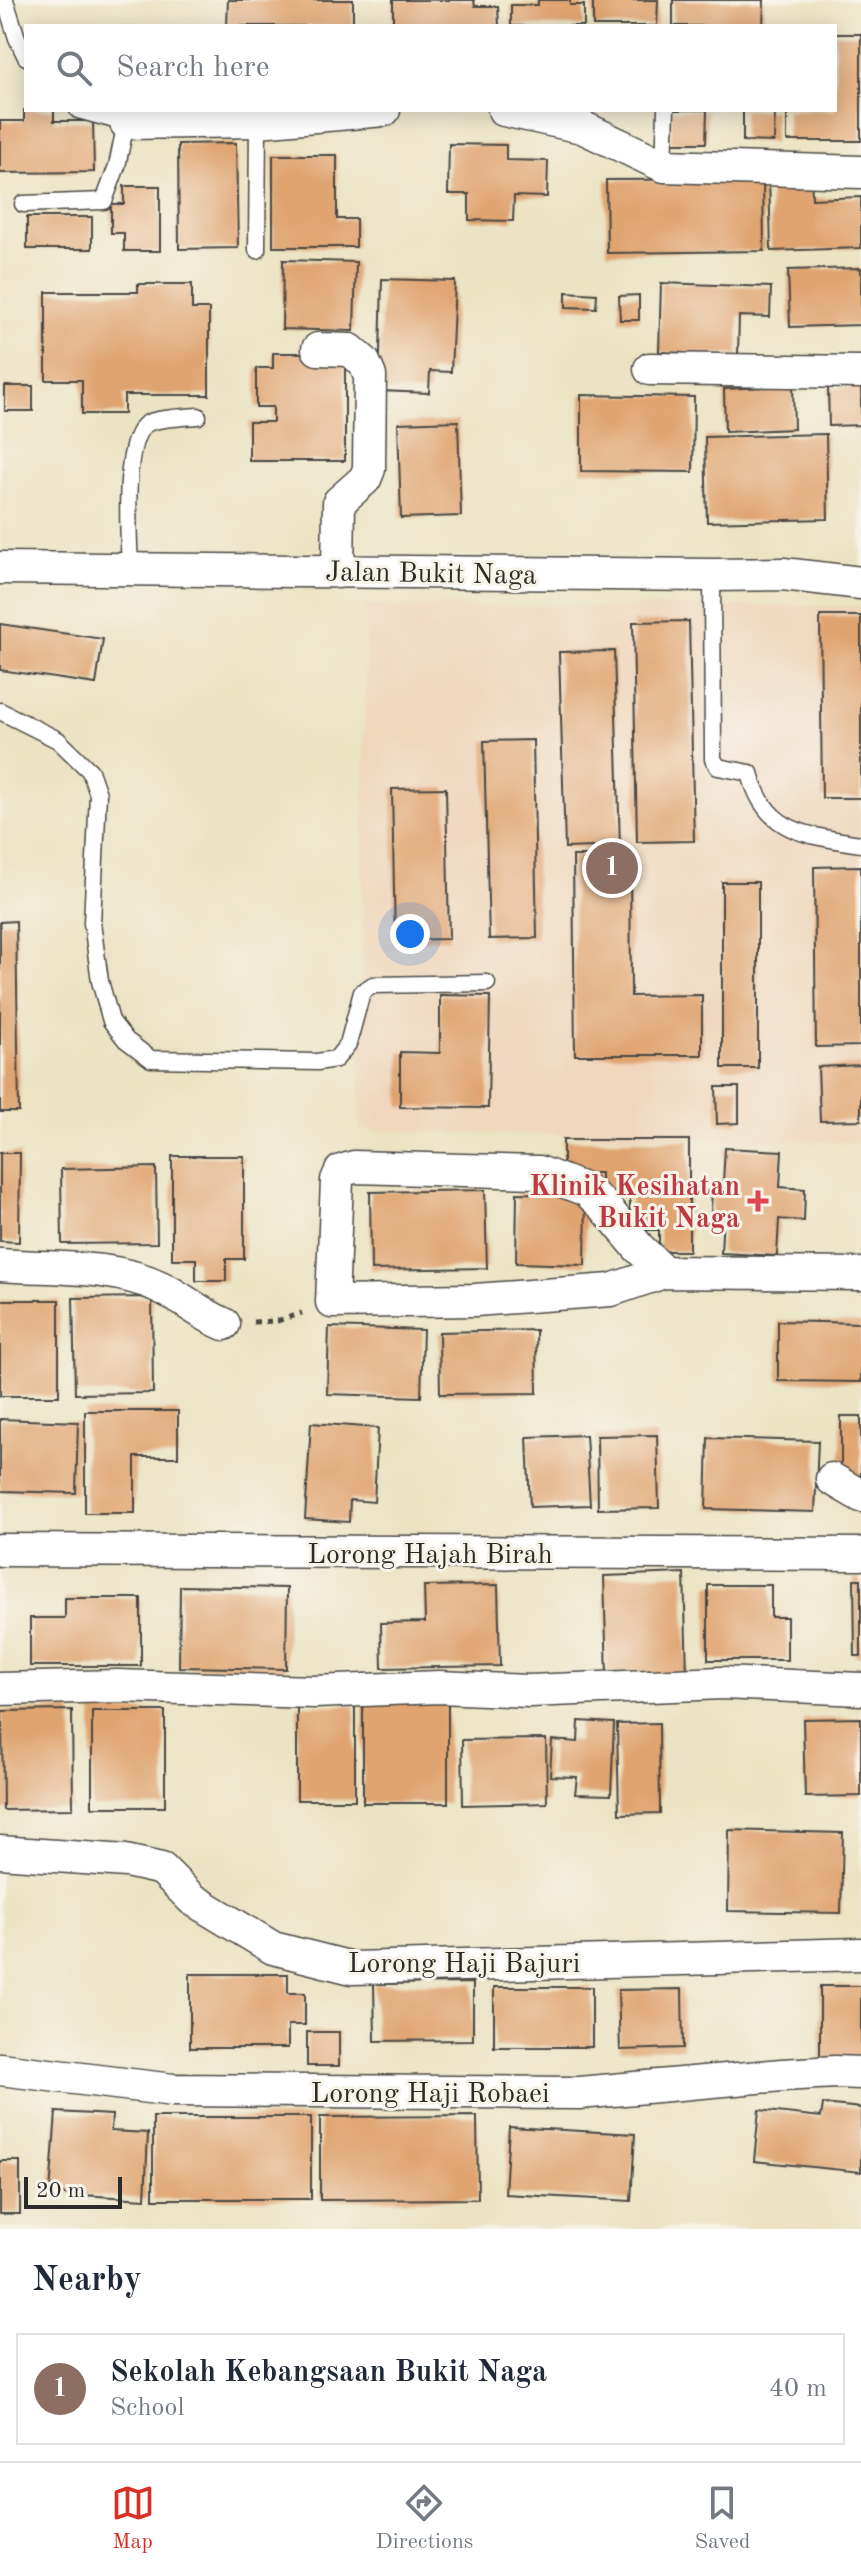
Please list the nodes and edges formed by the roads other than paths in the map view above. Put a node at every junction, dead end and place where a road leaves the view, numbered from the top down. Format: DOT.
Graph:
graph roads {
  1 [pos="5,0"];
  2 [pos="24,53"];
  3 [pos="85,112"];
  4 [pos="361,112"];
  5 [pos="513,112"];
  6 [pos="666,112"];
  7 [pos="258,121"];
  8 [pos="126,123"];
  9 [pos="664,166"];
  10 [pos="861,172"];
  11 [pos="23,204"];
  12 [pos="257,250"];
  13 [pos="318,349"];
  14 [pos="650,369"];
  15 [pos="861,372"];
  16 [pos="198,416"];
  17 [pos="861,563"];
  18 [pos="0,568"];
  19 [pos="130,568"];
  20 [pos="338,572"];
  21 [pos="783,574"];
  22 [pos="712,575"];
  23 [pos="861,583"];
  24 [pos="0,711"];
  25 [pos="861,844"];
  26 [pos="487,983"];
  27 [pos="0,1265"];
  28 [pos="664,1272"];
  29 [pos="861,1274"];
  30 [pos="224,1324"];
  31 [pos="832,1479"];
  32 [pos="861,1496"];
  33 [pos="0,1550"];
  34 [pos="861,1554"];
  35 [pos="0,1689"];
  36 [pos="861,1689"];
  37 [pos="0,1852"];
  38 [pos="861,1954"];
  39 [pos="0,2069"];
  40 [pos="861,2073"];
  1 -- 2 [label="lane"];
  3 -- 8 [label="lane"];
  4 -- 7 [label="street"];
  5 -- 9 [label="street"];
  6 -- 9 [label="lane"];
  7 -- 8 [label="street"];
  7 -- 12 [label="lane"];
  8 -- 11 [label="lane"];
  9 -- 10 [label="street"];
  13 -- 20 [label="street"];
  14 -- 15 [label="street"];
  16 -- 19 [label="lane"];
  17 -- 21 [label="street"];
  18 -- 19 [label="street, Jalan Bukit Naga"];
  19 -- 20 [label="street, Jalan Bukit Naga"];
  20 -- 22 [label="street, Jalan Bukit Naga"];
  21 -- 22 [label="street, Jalan Bukit Naga"];
  21 -- 23 [label="street, Jalan Bukit Naga"];
  22 -- 25 [label="lane"];
  24 -- 26 [label="lane"];
  27 -- 30 [label="street"];
  28 -- 28 [label="street"];
  28 -- 29 [label="street"];
  31 -- 32 [label="street"];
  33 -- 34 [label="street, Lorong Hajah Birah"];
  35 -- 36 [label="street"];
  37 -- 38 [label="street, Lorong Haji Bajuri"];
  39 -- 40 [label="street, Lorong Haji Robaei"];
}
